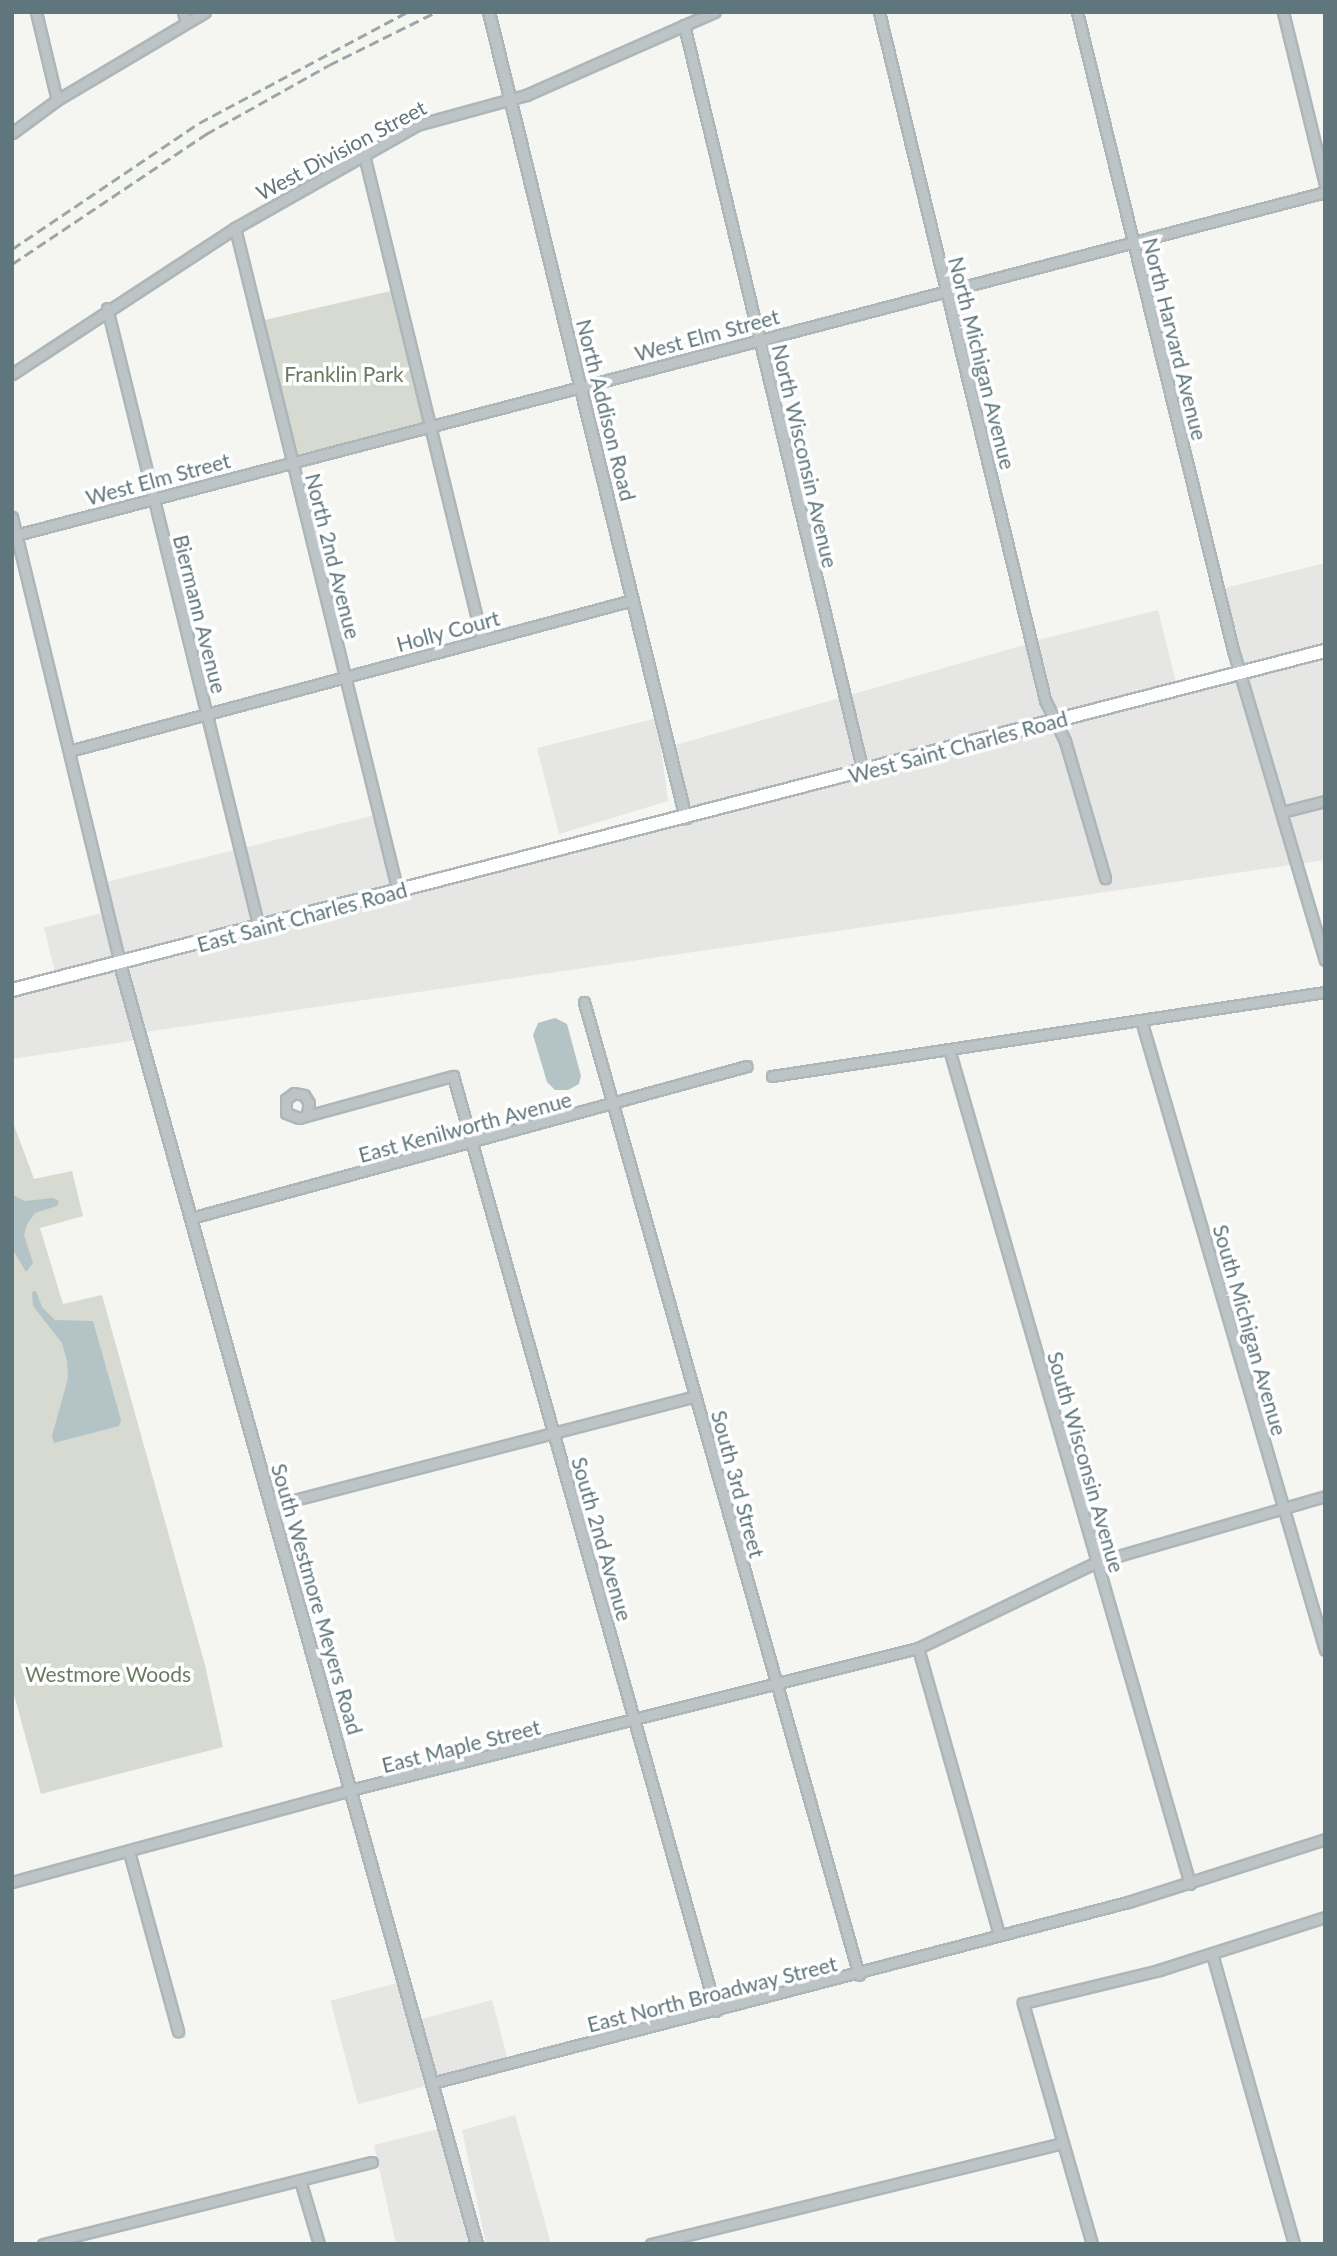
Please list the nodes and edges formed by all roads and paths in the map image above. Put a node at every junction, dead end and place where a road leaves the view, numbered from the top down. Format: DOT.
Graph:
graph roads {
  1 [pos="36,12"];
  2 [pos="183,12"];
  3 [pos="205,12"];
  4 [pos="489,12"];
  5 [pos="714,12"];
  6 [pos="879,12"];
  7 [pos="1077,12"];
  8 [pos="1283,12"];
  9 [pos="186,23"];
  10 [pos="684,25"];
  11 [pos="57,100"];
  12 [pos="510,100"];
  13 [pos="12,133"];
  14 [pos="364,155"];
  15 [pos="1325,184"];
  16 [pos="1325,192"];
  17 [pos="234,228"];
  18 [pos="1133,242"];
  19 [pos="946,290"];
  20 [pos="107,308"];
  21 [pos="760,339"];
  22 [pos="12,374"];
  23 [pos="581,387"];
  24 [pos="430,427"];
  25 [pos="292,463"];
  26 [pos="153,499"];
  27 [pos="12,517"];
  28 [pos="16,535"];
  29 [pos="633,600"];
  30 [pos="482,640"];
  31 [pos="1325,651"];
  32 [pos="1240,673"];
  33 [pos="345,677"];
  34 [pos="206,714"];
  35 [pos="1055,721"];
  36 [pos="69,751"];
  37 [pos="863,772"];
  38 [pos="1325,801"];
  39 [pos="1282,812"];
  40 [pos="686,818"];
  41 [pos="591,842"];
  42 [pos="1105,878"];
  43 [pos="398,892"];
  44 [pos="259,928"];
  45 [pos="1325,960"];
  46 [pos="120,964"];
  47 [pos="12,990"];
  48 [pos="1325,992"];
  49 [pos="584,1002"];
  50 [pos="1142,1020"];
  51 [pos="949,1049"];
  52 [pos="747,1066"];
  53 [pos="772,1076"];
  54 [pos="613,1106"];
  55 [pos="307,1113"];
  56 [pos="472,1143"];
  57 [pos="191,1218"];
  58 [pos="695,1396"];
  59 [pos="554,1433"];
  60 [pos="1325,1496"];
  61 [pos="271,1506"];
  62 [pos="1283,1508"];
  63 [pos="1097,1562"];
  64 [pos="918,1648"];
  65 [pos="1325,1650"];
  66 [pos="775,1685"];
  67 [pos="635,1721"];
  68 [pos="351,1790"];
  69 [pos="1325,1839"];
  70 [pos="129,1852"];
  71 [pos="12,1882"];
  72 [pos="1191,1884"];
  73 [pos="1325,1917"];
  74 [pos="999,1934"];
  75 [pos="1212,1954"];
  76 [pos="859,1975"];
  77 [pos="716,2011"];
  78 [pos="178,2031"];
  79 [pos="432,2083"];
  80 [pos="1063,2143"];
  81 [pos="372,2162"];
  82 [pos="300,2179"];
  83 [pos="43,2244"];
  84 [pos="319,2244"];
  85 [pos="477,2244"];
  86 [pos="650,2244"];
  87 [pos="1092,2244"];
  88 [pos="1294,2244"];
  1 -- 11 [label="street"];
  2 -- 9 [label="street"];
  3 -- 9 [label="street"];
  4 -- 12 [label="street, North Addison Road"];
  5 -- 10 [label="street, West Division Street"];
  6 -- 19 [label="street, North Michigan Avenue"];
  7 -- 18 [label="street, North Harvard Avenue"];
  8 -- 15 [label="street"];
  9 -- 11 [label="street"];
  10 -- 12 [label="street, West Division Street"];
  10 -- 21 [label="street, North Wisconsin Avenue"];
  11 -- 13 [label="street"];
  12 -- 14 [label="street, West Division Street"];
  12 -- 23 [label="street, North Addison Road"];
  14 -- 17 [label="street, West Division Street"];
  14 -- 24 [label="street"];
  16 -- 18 [label="street, West Elm Street"];
  17 -- 20 [label="street, West Division Street"];
  17 -- 25 [label="street, North 2nd Avenue"];
  18 -- 19 [label="street, West Elm Street"];
  18 -- 32 [label="street, North Harvard Avenue"];
  19 -- 21 [label="street, West Elm Street"];
  19 -- 35 [label="street, North Michigan Avenue"];
  20 -- 22 [label="street, West Division Street"];
  20 -- 26 [label="street, Biermann Avenue"];
  21 -- 23 [label="street, West Elm Street"];
  21 -- 37 [label="street, North Wisconsin Avenue"];
  23 -- 24 [label="street, West Elm Street"];
  23 -- 29 [label="street, North Addison Road"];
  24 -- 25 [label="street, West Elm Street"];
  24 -- 30 [label="street"];
  25 -- 26 [label="street, West Elm Street"];
  25 -- 33 [label="street, North 2nd Avenue"];
  26 -- 28 [label="street, West Elm Street"];
  26 -- 34 [label="street, Biermann Avenue"];
  27 -- 28 [label="street"];
  28 -- 36 [label="street"];
  29 -- 30 [label="street, Holly Court"];
  29 -- 40 [label="street, North Addison Road"];
  30 -- 33 [label="street, Holly Court"];
  31 -- 32 [label="main road, West Saint Charles Road"];
  32 -- 35 [label="main road, West Saint Charles Road"];
  32 -- 39 [label="street, North Harvard Avenue"];
  33 -- 34 [label="street, Holly Court"];
  33 -- 43 [label="street, North 2nd Avenue"];
  34 -- 36 [label="street, Holly Court"];
  34 -- 44 [label="street, Biermann Avenue"];
  35 -- 37 [label="main road, West Saint Charles Road"];
  35 -- 42 [label="street"];
  36 -- 46 [label="street"];
  37 -- 40 [label="main road, West Saint Charles Road"];
  38 -- 39 [label="street"];
  39 -- 45 [label="street, North Harvard Avenue"];
  40 -- 41 [label="main road, West Saint Charles Road"];
  41 -- 43 [label="main road, East Saint Charles Road"];
  43 -- 44 [label="main road, East Saint Charles Road"];
  44 -- 46 [label="main road, East Saint Charles Road"];
  46 -- 47 [label="main road, East Saint Charles Road"];
  46 -- 57 [label="street, South Westmore Meyers Road"];
  48 -- 50 [label="street"];
  49 -- 54 [label="street, South 3rd Street"];
  50 -- 51 [label="street"];
  50 -- 62 [label="street, South Michigan Avenue"];
  51 -- 53 [label="street"];
  51 -- 63 [label="street, South Wisconsin Avenue"];
  52 -- 54 [label="street, East Kenilworth Avenue"];
  54 -- 56 [label="street, East Kenilworth Avenue"];
  54 -- 58 [label="street, South 3rd Street"];
  55 -- 56 [label="street, South 2nd Avenue"];
  56 -- 57 [label="street, East Kenilworth Avenue"];
  56 -- 59 [label="street, South 2nd Avenue"];
  57 -- 61 [label="street, South Westmore Meyers Road"];
  58 -- 59 [label="street"];
  58 -- 66 [label="street, South 3rd Street"];
  59 -- 61 [label="street"];
  59 -- 67 [label="street, South 2nd Avenue"];
  60 -- 62 [label="street, East Maple Street"];
  61 -- 68 [label="street, South Westmore Meyers Road"];
  62 -- 63 [label="street, East Maple Street"];
  62 -- 65 [label="street, South Michigan Avenue"];
  63 -- 64 [label="street, East Maple Street"];
  63 -- 72 [label="street, South Wisconsin Avenue"];
  64 -- 66 [label="street, East Maple Street"];
  64 -- 74 [label="street"];
  66 -- 67 [label="street, East Maple Street"];
  66 -- 76 [label="street, South 3rd Street"];
  67 -- 68 [label="street, East Maple Street"];
  67 -- 77 [label="street, South 2nd Avenue"];
  68 -- 70 [label="street, East Maple Street"];
  68 -- 79 [label="street, South Westmore Meyers Road"];
  69 -- 72 [label="street, East North Broadway Street"];
  70 -- 71 [label="street, East Maple Street"];
  70 -- 78 [label="street"];
  72 -- 74 [label="street, East North Broadway Street"];
  73 -- 75 [label="street"];
  74 -- 76 [label="street, East North Broadway Street"];
  75 -- 80 [label="street"];
  75 -- 88 [label="street"];
  76 -- 77 [label="street, East North Broadway Street"];
  77 -- 79 [label="street, East North Broadway Street"];
  79 -- 85 [label="street, South Westmore Meyers Road"];
  80 -- 86 [label="street"];
  80 -- 87 [label="street"];
  81 -- 82 [label="street"];
  82 -- 83 [label="street"];
  82 -- 84 [label="street"];
}
